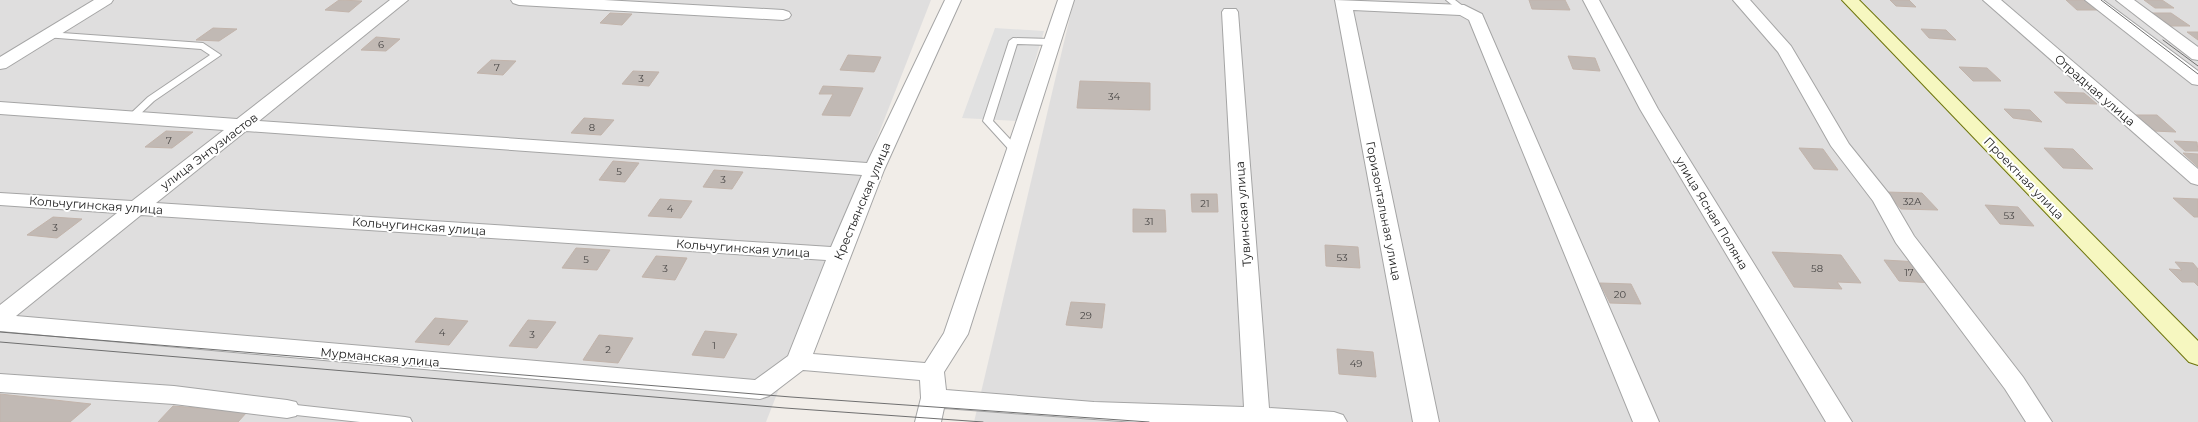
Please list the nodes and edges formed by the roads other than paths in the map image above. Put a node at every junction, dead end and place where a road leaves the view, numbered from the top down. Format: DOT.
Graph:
graph roads {
  1 [pos="105,0"];
  2 [pos="400,0"];
  3 [pos="519,0"];
  4 [pos="953,0"];
  5 [pos="1066,0"];
  6 [pos="1591,0"];
  7 [pos="1741,0"];
  8 [pos="1850,0"];
  9 [pos="1991,0"];
  10 [pos="2093,0"];
  11 [pos="2124,0"];
  12 [pos="1344,3"];
  13 [pos="1457,5"];
  14 [pos="1230,12"];
  15 [pos="783,15"];
  16 [pos="48,35"];
  17 [pos="1051,42"];
  18 [pos="2198,55"];
  19 [pos="0,64"];
  20 [pos="2198,80"];
  21 [pos="0,108"];
  22 [pos="132,118"];
  23 [pos="243,126"];
  24 [pos="1017,152"];
  25 [pos="874,170"];
  26 [pos="2198,179"];
  27 [pos="0,198"];
  28 [pos="135,208"];
  29 [pos="839,254"];
  30 [pos="0,317"];
  31 [pos="0,323"];
  32 [pos="2198,356"];
  33 [pos="798,361"];
  34 [pos="932,372"];
  35 [pos="0,383"];
  36 [pos="934,398"];
  37 [pos="282,416"];
  38 [pos="1257,417"];
  39 [pos="370,420"];
  40 [pos="405,422"];
  41 [pos="928,422"];
  42 [pos="1334,422"];
  43 [pos="1426,422"];
  44 [pos="1646,422"];
  45 [pos="1838,422"];
  46 [pos="2039,422"];
  1 -- 16 [label="street"];
  2 -- 23 [label="street, улица Энтузиастов"];
  3 -- 15 [label="street"];
  4 -- 25 [label="street, Крестьянская улица"];
  5 -- 17 [label="street"];
  6 -- 45 [label="street, улица Ясная Поляна"];
  7 -- 46 [label="street"];
  8 -- 32 [label="main road, Проектная улица"];
  9 -- 26 [label="street, Отрадная улица"];
  10 -- 20 [label="street"];
  11 -- 18 [label="street"];
  12 -- 13 [label="street"];
  12 -- 43 [label="street, Горизонтальная улица"];
  13 -- 44 [label="street"];
  14 -- 38 [label="street, Тувинская улица"];
  16 -- 19 [label="street"];
  16 -- 22 [label="lane"];
  17 -- 24 [label="street"];
  17 -- 24 [label="lane"];
  21 -- 22 [label="street"];
  22 -- 23 [label="street"];
  23 -- 25 [label="street"];
  23 -- 28 [label="street, улица Энтузиастов"];
  24 -- 34 [label="street"];
  25 -- 29 [label="street, Крестьянская улица"];
  27 -- 28 [label="street, Кольчугинская улица"];
  28 -- 29 [label="street, Кольчугинская улица"];
  28 -- 30 [label="street, улица Энтузиастов"];
  29 -- 33 [label="street, Крестьянская улица"];
  31 -- 33 [label="street, Мурманская улица"];
  33 -- 34 [label="street"];
  34 -- 36 [label="street"];
  35 -- 37 [label="street"];
  36 -- 38 [label="street"];
  36 -- 41 [label="street"];
  37 -- 39 [label="lane"];
  38 -- 42 [label="street"];
  39 -- 40 [label="lane"];
}
